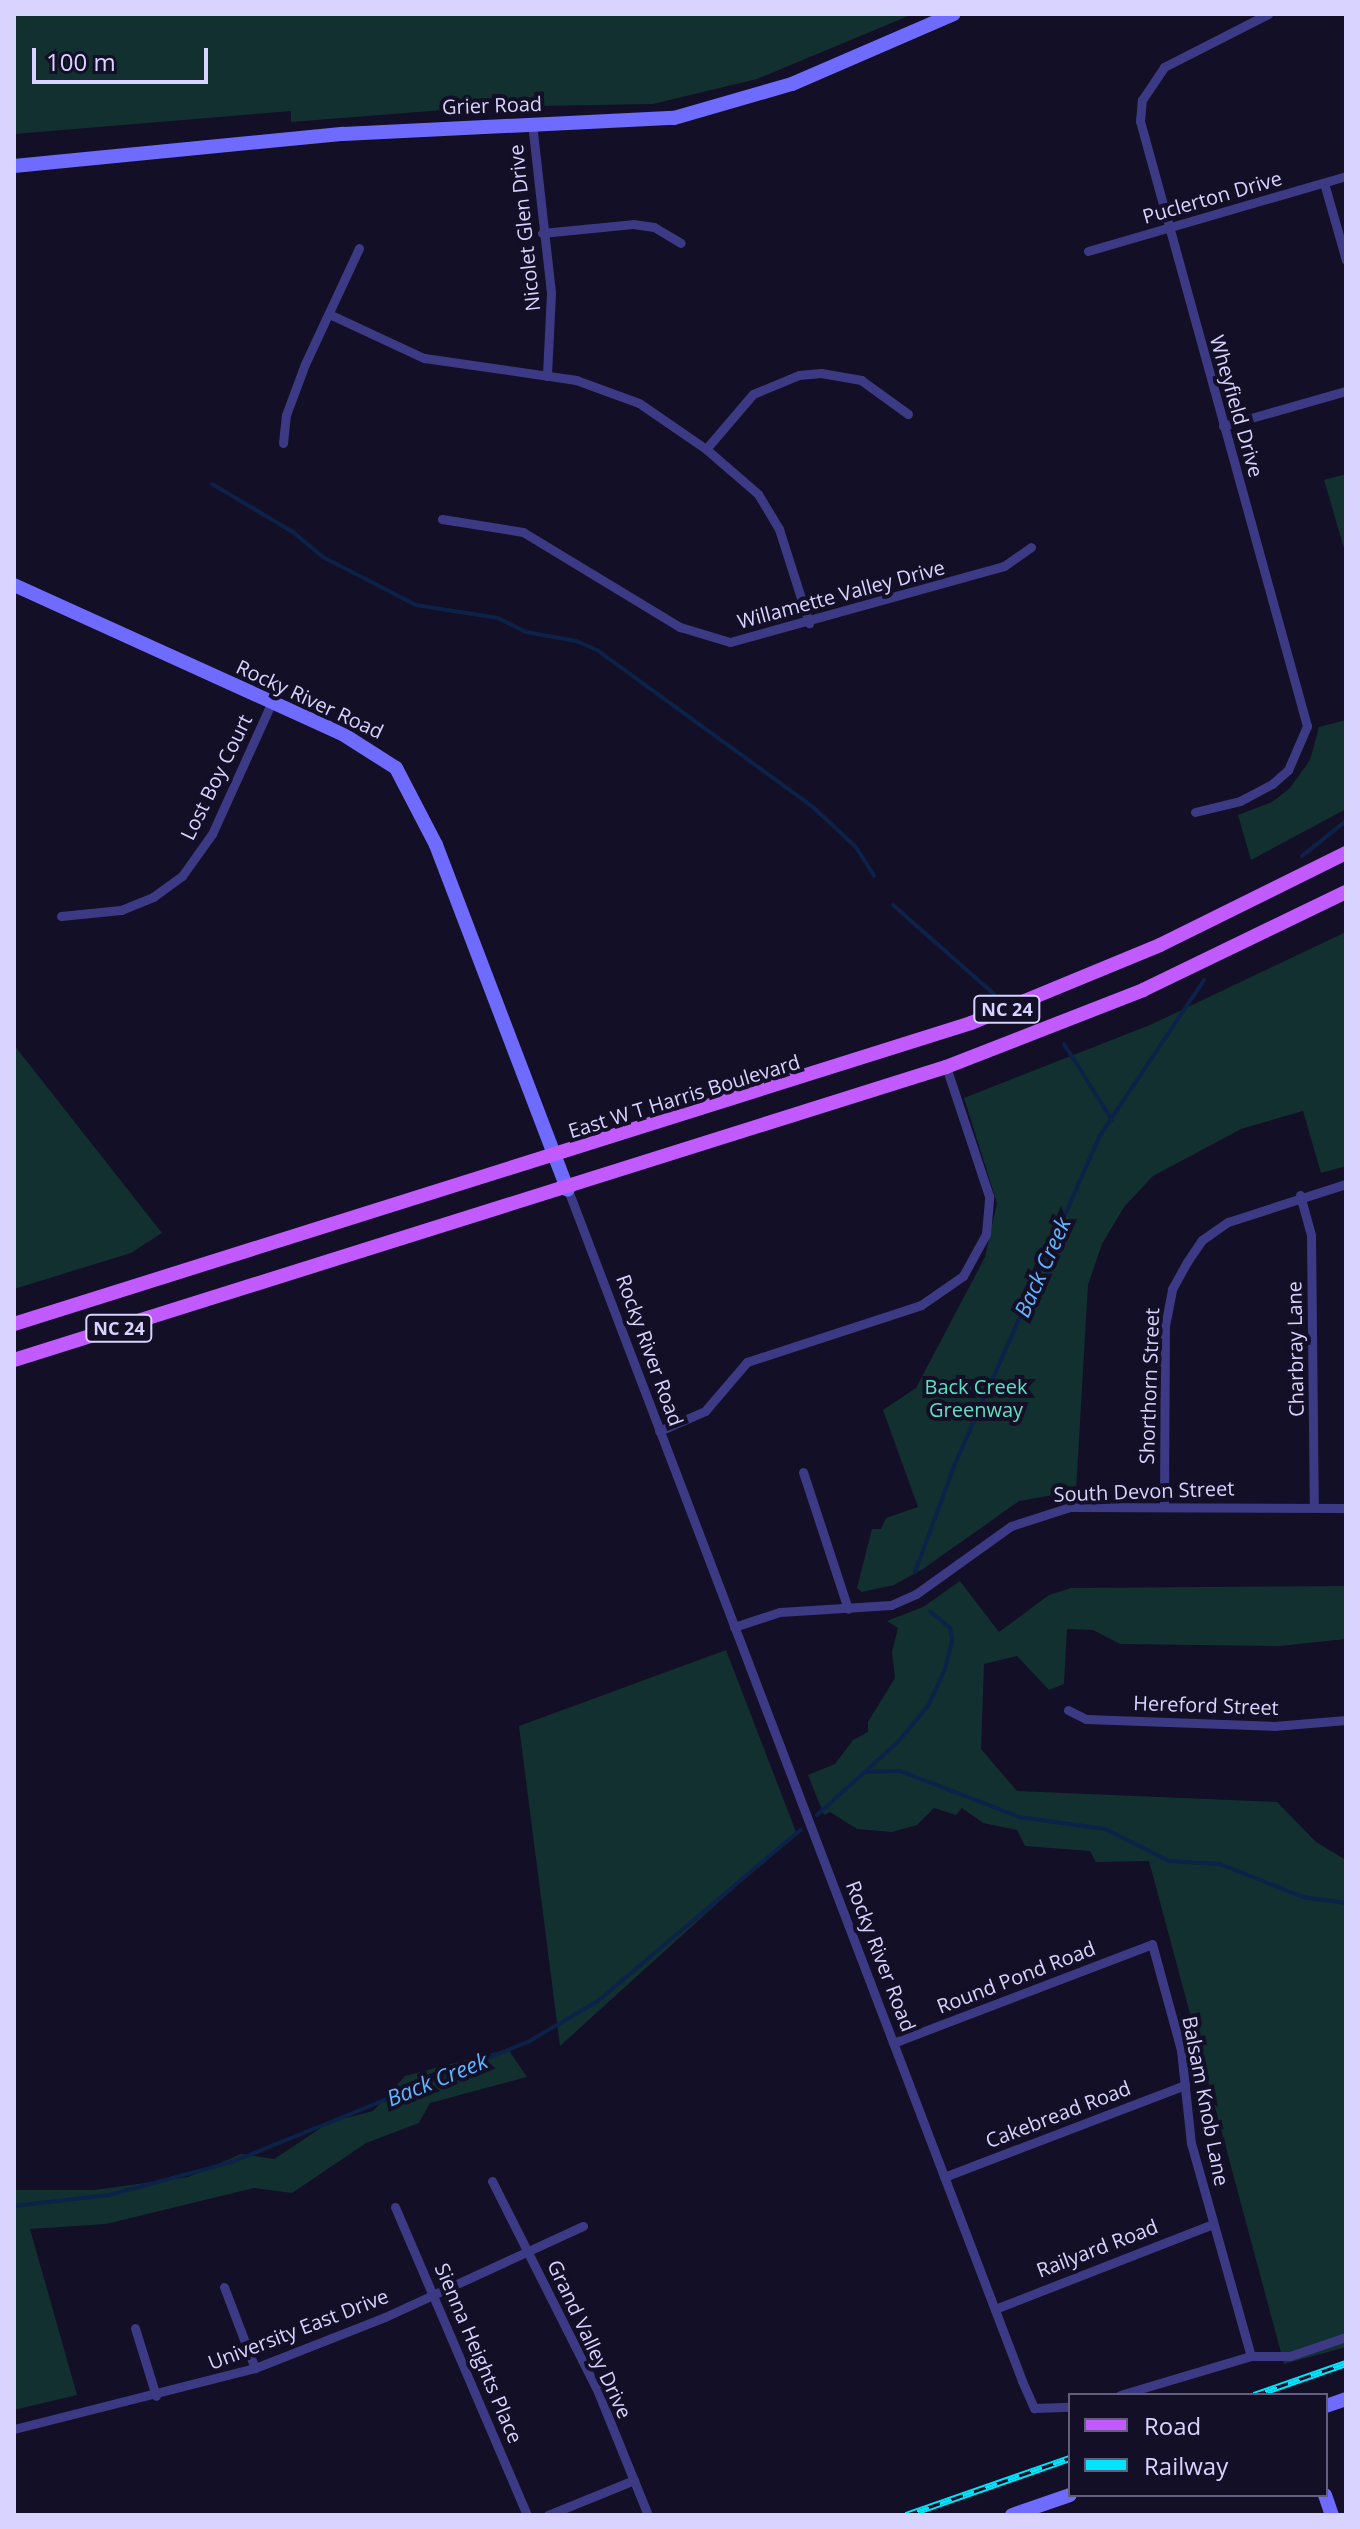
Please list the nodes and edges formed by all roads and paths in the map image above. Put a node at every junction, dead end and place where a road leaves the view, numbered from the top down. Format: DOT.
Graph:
graph roads {
  1 [pos="954,14"];
  2 [pos="1268,14"];
  3 [pos="532,123"];
  4 [pos="14,166"];
  5 [pos="1346,176"];
  6 [pos="1324,183"];
  7 [pos="1168,228"];
  8 [pos="542,233"];
  9 [pos="681,243"];
  10 [pos="359,248"];
  11 [pos="1088,251"];
  12 [pos="1346,260"];
  13 [pos="329,314"];
  14 [pos="547,376"];
  15 [pos="1346,391"];
  16 [pos="908,414"];
  17 [pos="1223,426"];
  18 [pos="283,443"];
  19 [pos="706,449"];
  20 [pos="442,519"];
  21 [pos="1031,547"];
  22 [pos="14,585"];
  23 [pos="809,623"];
  24 [pos="272,702"];
  25 [pos="1195,812"];
  26 [pos="1346,853"];
  27 [pos="1346,892"];
  28 [pos="61,916"];
  29 [pos="946,1067"];
  30 [pos="555,1157"];
  31 [pos="1346,1184"];
  32 [pos="568,1190"];
  33 [pos="1300,1195"];
  34 [pos="14,1324"];
  35 [pos="14,1360"];
  36 [pos="659,1431"];
  37 [pos="803,1472"];
  38 [pos="1314,1505"];
  39 [pos="1164,1506"];
  40 [pos="1346,1508"];
  41 [pos="848,1609"];
  42 [pos="734,1627"];
  43 [pos="1068,1710"];
  44 [pos="1346,1720"];
  45 [pos="1152,1944"];
  46 [pos="893,2043"];
  47 [pos="1185,2085"];
  48 [pos="944,2177"];
  49 [pos="492,2181"];
  50 [pos="395,2207"];
  51 [pos="1213,2224"];
  52 [pos="583,2226"];
  53 [pos="528,2251"];
  54 [pos="224,2287"];
  55 [pos="436,2294"];
  56 [pos="995,2309"];
  57 [pos="135,2328"];
  58 [pos="1346,2337"];
  59 [pos="1251,2356"];
  60 [pos="255,2368"];
  61 [pos="1127,2393"];
  62 [pos="156,2396"];
  63 [pos="1068,2407"];
  64 [pos="14,2429"];
  65 [pos="634,2480"];
  66 [pos="1068,2496"];
  67 [pos="527,2515"];
  68 [pos="548,2515"];
  69 [pos="648,2515"];
  70 [pos="1012,2515"];
  1 -- 3 [label="street, Grier Road"];
  2 -- 7 [label="street, Wheyfield Drive"];
  3 -- 4 [label="street, Grier Road"];
  3 -- 8 [label="street, Nicolet Glen Drive"];
  5 -- 6 [label="street, Puclerton Drive"];
  6 -- 7 [label="street, Puclerton Drive"];
  6 -- 12 [label="street"];
  7 -- 11 [label="street, Puclerton Drive"];
  7 -- 17 [label="street, Wheyfield Drive"];
  8 -- 9 [label="street"];
  8 -- 14 [label="street, Nicolet Glen Drive"];
  10 -- 13 [label="street"];
  13 -- 14 [label="street"];
  13 -- 18 [label="street"];
  14 -- 19 [label="street"];
  15 -- 17 [label="street"];
  16 -- 19 [label="street"];
  17 -- 25 [label="street, Wheyfield Drive"];
  19 -- 23 [label="street"];
  20 -- 23 [label="street, Willamette Valley Drive"];
  21 -- 23 [label="street, Willamette Valley Drive"];
  22 -- 24 [label="street, Rocky River Road"];
  24 -- 28 [label="street, Lost Boy Court"];
  24 -- 30 [label="street, Rocky River Road"];
  26 -- 30 [label="main road, East W T Harris Boulevard / NC 24"];
  27 -- 29 [label="main road, NC 24"];
  29 -- 32 [label="main road, NC 24"];
  29 -- 36 [label="street"];
  30 -- 32 [label="street, Rocky River Road"];
  30 -- 34 [label="main road, East W T Harris Boulevard / NC 24"];
  31 -- 33 [label="street, Shorthorn Street"];
  32 -- 35 [label="main road, NC 24"];
  32 -- 36 [label="street, Rocky River Road"];
  33 -- 38 [label="street, Charbray Lane"];
  33 -- 39 [label="street, Shorthorn Street"];
  36 -- 42 [label="street, Rocky River Road"];
  37 -- 41 [label="street"];
  38 -- 39 [label="street, South Devon Street"];
  38 -- 40 [label="street, South Devon Street"];
  39 -- 41 [label="street, South Devon Street"];
  41 -- 42 [label="street, South Devon Street"];
  42 -- 46 [label="street, Rocky River Road"];
  43 -- 44 [label="street, Hereford Street"];
  45 -- 46 [label="street, Round Pond Road"];
  45 -- 47 [label="street, Balsam Knob Lane"];
  46 -- 48 [label="street, Rocky River Road"];
  47 -- 48 [label="street, Cakebread Road"];
  47 -- 51 [label="street, Balsam Knob Lane"];
  48 -- 56 [label="street, Rocky River Road"];
  49 -- 53 [label="street, Grand Valley Drive"];
  50 -- 55 [label="street, Sienna Heights Place"];
  51 -- 56 [label="street, Railyard Road"];
  51 -- 59 [label="street, Balsam Knob Lane"];
  52 -- 53 [label="street, University East Drive"];
  53 -- 55 [label="street, University East Drive"];
  53 -- 65 [label="street, Grand Valley Drive"];
  54 -- 60 [label="street"];
  55 -- 60 [label="street, University East Drive"];
  55 -- 67 [label="street, Sienna Heights Place"];
  56 -- 63 [label="street, Rocky River Road"];
  57 -- 62 [label="street"];
  58 -- 59 [label="street"];
  59 -- 61 [label="street"];
  60 -- 62 [label="street, University East Drive"];
  62 -- 64 [label="street, University East Drive"];
  65 -- 68 [label="street"];
  65 -- 69 [label="street, Grand Valley Drive"];
  66 -- 70 [label="street"];
}
